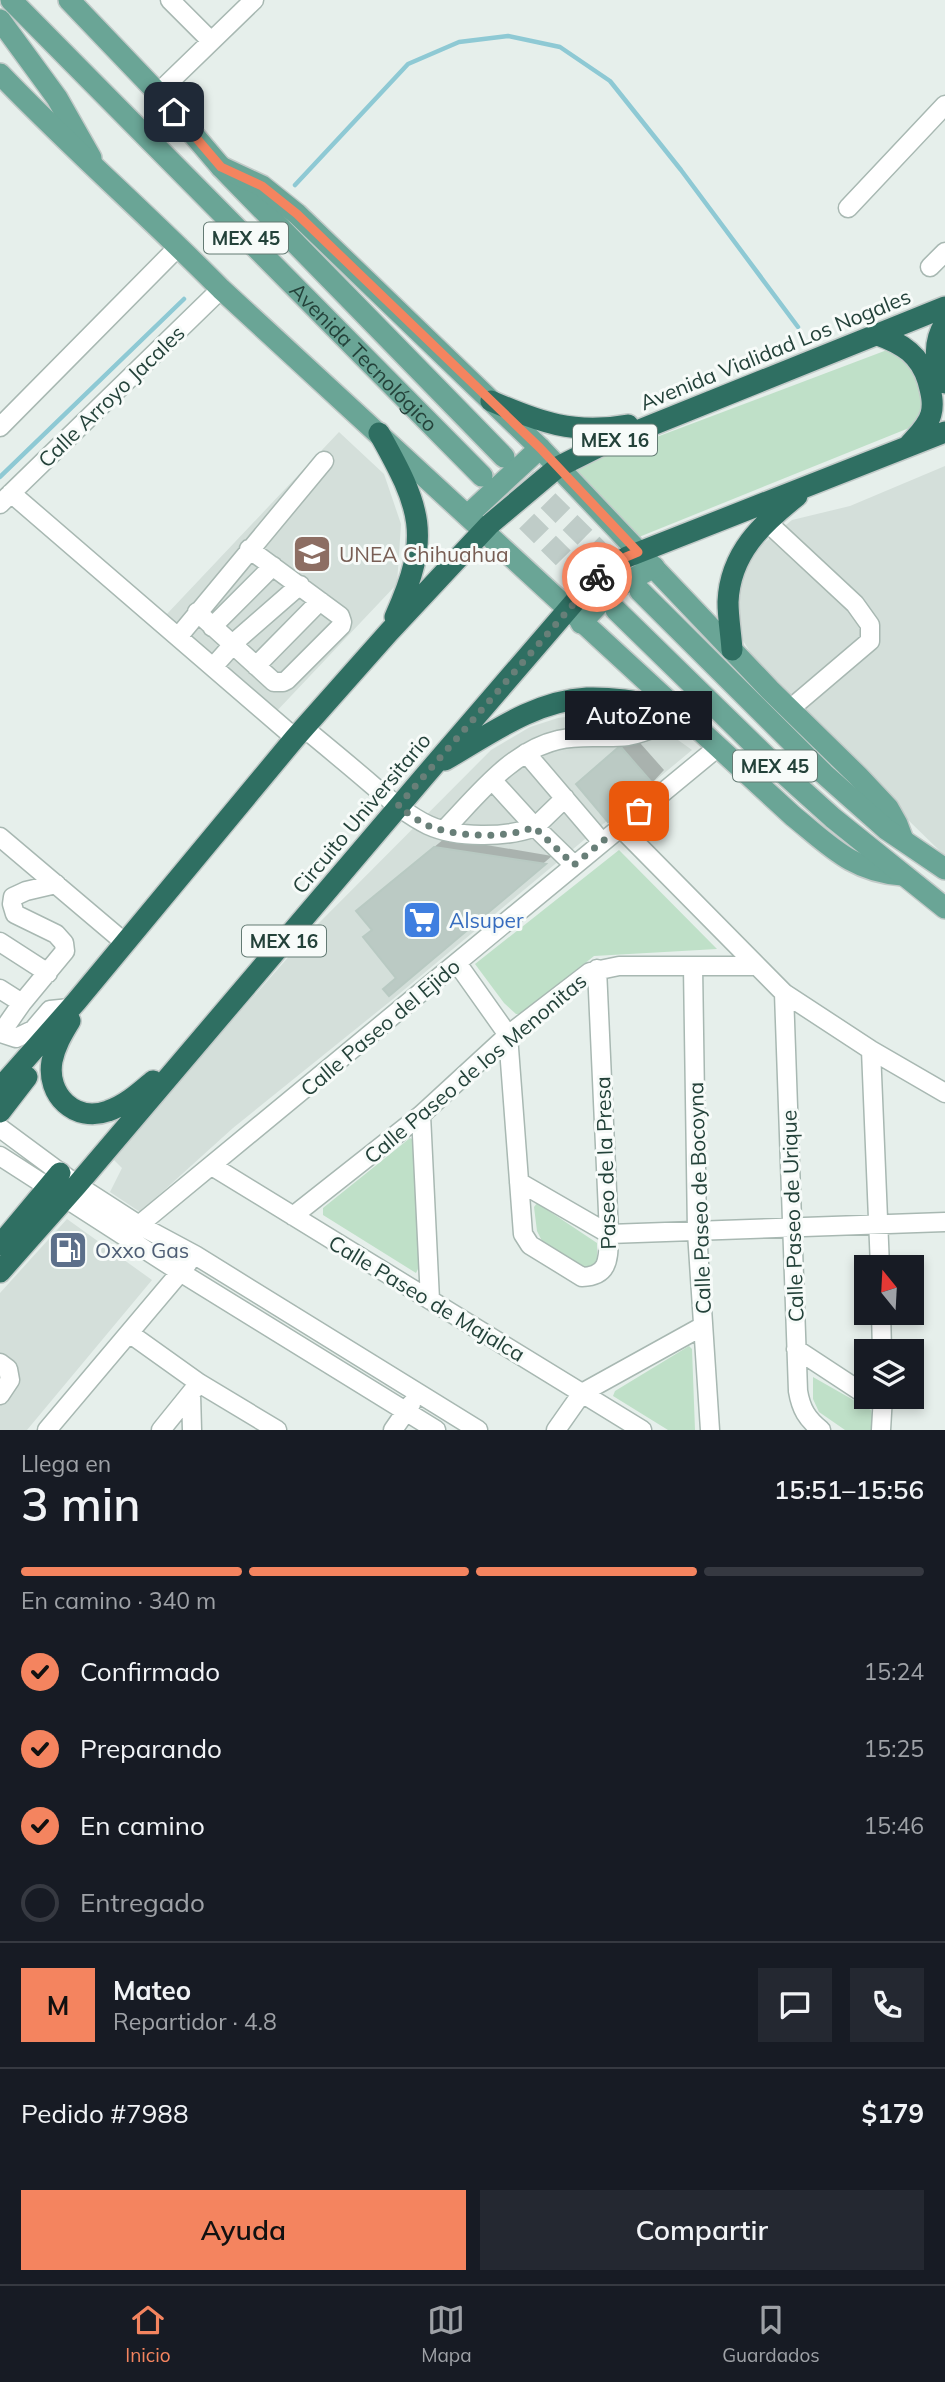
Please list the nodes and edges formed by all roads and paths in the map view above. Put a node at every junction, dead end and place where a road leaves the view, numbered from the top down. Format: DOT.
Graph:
graph roads {
  1 [pos="10,0"];
  2 [pos="69,0"];
  3 [pos="254,0"];
  4 [pos="172,1"];
  5 [pos="0,20"];
  6 [pos="211,41"];
  7 [pos="0,74"];
  8 [pos="158,93"];
  9 [pos="945,105"];
  10 [pos="221,167"];
  11 [pos="98,172"];
  12 [pos="848,208"];
  13 [pos="179,246"];
  14 [pos="945,252"];
  15 [pos="930,267"];
  16 [pos="222,289"];
  17 [pos="945,307"];
  18 [pos="945,323"];
  19 [pos="878,335"];
  20 [pos="945,383"];
  21 [pos="491,401"];
  22 [pos="675,415"];
  23 [pos="0,427"];
  24 [pos="945,432"];
  25 [pos="379,433"];
  26 [pos="909,445"];
  27 [pos="540,448"];
  28 [pos="504,457"];
  29 [pos="324,461"];
  30 [pos="558,467"];
  31 [pos="482,476"];
  32 [pos="811,485"];
  33 [pos="6,498"];
  34 [pos="468,515"];
  35 [pos="767,522"];
  36 [pos="485,529"];
  37 [pos="249,550"];
  38 [pos="638,552"];
  39 [pos="273,566"];
  40 [pos="654,567"];
  41 [pos="300,585"];
  42 [pos="640,592"];
  43 [pos="320,601"];
  44 [pos="616,610"];
  45 [pos="197,612"];
  46 [pos="574,616"];
  47 [pos="212,627"];
  48 [pos="388,632"];
  49 [pos="178,637"];
  50 [pos="232,645"];
  51 [pos="732,650"];
  52 [pos="256,666"];
  53 [pos="213,667"];
  54 [pos="790,709"];
  55 [pos="681,712"];
  56 [pos="300,733"];
  57 [pos="718,747"];
  58 [pos="526,752"];
  59 [pos="431,768"];
  60 [pos="493,781"];
  61 [pos="565,798"];
  62 [pos="398,806"];
  63 [pos="534,827"];
  64 [pos="620,827"];
  65 [pos="445,829"];
  66 [pos="0,837"];
  67 [pos="904,840"];
  68 [pos="603,842"];
  69 [pos="574,865"];
  70 [pos="945,869"];
  71 [pos="902,875"];
  72 [pos="57,884"];
  73 [pos="7,898"];
  74 [pos="945,908"];
  75 [pos="0,942"];
  76 [pos="124,942"];
  77 [pos="457,963"];
  78 [pos="692,966"];
  79 [pos="757,966"];
  80 [pos="597,970"];
  81 [pos="48,973"];
  82 [pos="0,989"];
  83 [pos="785,993"];
  84 [pos="22,1003"];
  85 [pos="73,1005"];
  86 [pos="0,1033"];
  87 [pos="62,1035"];
  88 [pos="508,1035"];
  89 [pos="202,1038"];
  90 [pos="871,1050"];
  91 [pos="0,1088"];
  92 [pos="945,1093"];
  93 [pos="0,1112"];
  94 [pos="421,1115"];
  95 [pos="0,1128"];
  96 [pos="0,1156"];
  97 [pos="212,1167"];
  98 [pos="519,1182"];
  99 [pos="62,1186"];
  100 [pos="293,1216"];
  101 [pos="945,1222"];
  102 [pos="139,1225"];
  103 [pos="878,1225"];
  104 [pos="792,1228"];
  105 [pos="697,1232"];
  106 [pos="609,1234"];
  107 [pos="0,1245"];
  108 [pos="195,1255"];
  109 [pos="879,1255"];
  110 [pos="0,1272"];
  111 [pos="180,1272"];
  112 [pos="430,1300"];
  113 [pos="703,1326"];
  114 [pos="129,1333"];
  115 [pos="796,1349"];
  116 [pos="0,1363"];
  117 [pos="854,1386"];
  118 [pos="195,1388"];
  119 [pos="419,1393"];
  120 [pos="582,1393"];
  121 [pos="0,1395"];
  122 [pos="877,1409"];
  123 [pos="405,1411"];
  124 [pos="47,1430"];
  125 [pos="161,1430"];
  126 [pos="192,1430"];
  127 [pos="275,1430"];
  128 [pos="393,1430"];
  129 [pos="436,1430"];
  130 [pos="478,1430"];
  131 [pos="556,1430"];
  132 [pos="642,1430"];
  133 [pos="710,1430"];
  134 [pos="821,1430"];
  135 [pos="881,1430"];
  1 -- 31 [label="main road, Avenida Tecnológico / MEX 45"];
  2 -- 8 [label="main road, Avenida Tecnológico / MEX 45"];
  3 -- 6 [label="street"];
  4 -- 6 [label="street"];
  5 -- 11 [label="main road, MEX 45"];
  6 -- 8 [label="street"];
  7 -- 11 [label="main road"];
  8 -- 10 [label="main road, Avenida Tecnológico / MEX 45"];
  9 -- 12 [label="street"];
  10 -- 21 [label="main road, MEX 45"];
  10 -- 28 [label="main road, Avenida Tecnológico / MEX 45"];
  11 -- 13 [label="main road, MEX 45"];
  13 -- 16 [label="main road, MEX 45"];
  13 -- 23 [label="street"];
  14 -- 15 [label="street"];
  16 -- 25 [label="main road, MEX 45"];
  16 -- 33 [label="street, Calle Arroyo Jacales"];
  17 -- 19 [label="highway, Avenida Vialidad Los Nogales / MEX 45"];
  18 -- 20 [label="highway"];
  19 -- 22 [label="highway, Avenida Vialidad Los Nogales / MEX 45"];
  19 -- 26 [label="highway"];
  21 -- 22 [label="highway, MEX 45"];
  21 -- 27 [label="main road"];
  22 -- 30 [label="highway, Avenida Vialidad Los Nogales / MEX 16"];
  24 -- 26 [label="highway"];
  25 -- 34 [label="main road, MEX 45"];
  25 -- 48 [label="highway"];
  26 -- 32 [label="highway"];
  27 -- 30 [label="main road"];
  27 -- 34 [label="main road"];
  29 -- 37 [label="street"];
  30 -- 36 [label="highway, Avenida Vialidad Los Nogales / MEX 16"];
  30 -- 38 [label="main road"];
  32 -- 35 [label="highway"];
  32 -- 38 [label="highway"];
  33 -- 49 [label="street"];
  34 -- 36 [label="main road, MEX 45"];
  35 -- 51 [label="highway"];
  35 -- 54 [label="street"];
  36 -- 46 [label="main road, MEX 45"];
  36 -- 48 [label="highway, MEX 16"];
  37 -- 39 [label="street"];
  37 -- 45 [label="street"];
  38 -- 40 [label="main road"];
  38 -- 46 [label="highway"];
  39 -- 41 [label="street"];
  39 -- 47 [label="street"];
  40 -- 46 [label="main road"];
  40 -- 51 [label="main road"];
  41 -- 43 [label="street"];
  41 -- 50 [label="street"];
  42 -- 67 [label="main road, MEX 45"];
  43 -- 52 [label="street"];
  43 -- 52 [label="street"];
  44 -- 71 [label="main road, MEX 45"];
  45 -- 47 [label="street"];
  45 -- 49 [label="street"];
  46 -- 55 [label="main road"];
  46 -- 59 [label="highway, Circuito Universitario / MEX 16"];
  47 -- 50 [label="street"];
  48 -- 56 [label="highway, MEX 16"];
  49 -- 53 [label="street"];
  50 -- 52 [label="street"];
  50 -- 53 [label="street"];
  51 -- 54 [label="main road"];
  53 -- 56 [label="street"];
  54 -- 67 [label="main road"];
  55 -- 57 [label="main road"];
  55 -- 58 [label="street"];
  55 -- 59 [label="highway"];
  56 -- 62 [label="street"];
  56 -- 76 [label="highway, MEX 16"];
  57 -- 64 [label="street, Calle Paseo del Ejido"];
  57 -- 71 [label="main road"];
  58 -- 60 [label="street"];
  58 -- 61 [label="street"];
  59 -- 62 [label="highway, Circuito Universitario / MEX 16"];
  60 -- 63 [label="street"];
  60 -- 65 [label="street"];
  61 -- 63 [label="street"];
  61 -- 68 [label="street"];
  62 -- 65 [label="street"];
  62 -- 89 [label="highway, Circuito Universitario / MEX 16"];
  63 -- 65 [label="street"];
  63 -- 69 [label="street"];
  64 -- 68 [label="street, Calle Paseo del Ejido"];
  64 -- 79 [label="street"];
  66 -- 72 [label="street"];
  67 -- 70 [label="main road, MEX 45"];
  68 -- 69 [label="street, Calle Paseo del Ejido"];
  69 -- 77 [label="street, Calle Paseo del Ejido"];
  71 -- 74 [label="main road, MEX 45"];
  72 -- 73 [label="street"];
  72 -- 76 [label="street"];
  73 -- 81 [label="street"];
  75 -- 81 [label="street"];
  76 -- 85 [label="highway, MEX 16"];
  77 -- 88 [label="street"];
  77 -- 97 [label="street, Calle Paseo del Ejido"];
  78 -- 79 [label="street, Calle Paseo de los Menonitas"];
  78 -- 80 [label="street, Calle Paseo de los Menonitas"];
  78 -- 105 [label="street, Calle Paseo de Bocoyna"];
  79 -- 83 [label="street"];
  80 -- 88 [label="street, Calle Paseo de los Menonitas"];
  80 -- 106 [label="street, Paseo de la Presa"];
  81 -- 84 [label="street"];
  82 -- 84 [label="street"];
  83 -- 90 [label="street"];
  83 -- 104 [label="street, Calle Paseo de Urique"];
  84 -- 86 [label="street"];
  85 -- 86 [label="street"];
  85 -- 87 [label="highway"];
  85 -- 91 [label="highway, MEX 16"];
  87 -- 89 [label="highway"];
  87 -- 93 [label="highway"];
  88 -- 94 [label="street, Calle Paseo de los Menonitas"];
  88 -- 98 [label="street, Paseo de la Presa"];
  89 -- 99 [label="highway, Circuito Universitario / MEX 16"];
  90 -- 92 [label="street"];
  90 -- 103 [label="street"];
  94 -- 100 [label="street, Calle Paseo de los Menonitas"];
  94 -- 112 [label="street"];
  95 -- 99 [label="street"];
  96 -- 99 [label="street"];
  97 -- 100 [label="street, Calle Paseo de Majalca"];
  97 -- 102 [label="street, Calle Paseo del Ejido"];
  98 -- 106 [label="street"];
  98 -- 106 [label="street, Paseo de la Presa"];
  99 -- 102 [label="street"];
  99 -- 107 [label="highway"];
  99 -- 110 [label="highway, Circuito Universitario / MEX 16"];
  99 -- 111 [label="street"];
  100 -- 112 [label="street, Calle Paseo de Majalca"];
  101 -- 103 [label="street"];
  102 -- 108 [label="street"];
  103 -- 104 [label="street"];
  103 -- 109 [label="street"];
  104 -- 105 [label="street"];
  104 -- 115 [label="street, Calle Paseo de Urique"];
  105 -- 106 [label="street"];
  105 -- 113 [label="street, Calle Paseo de Bocoyna"];
  108 -- 111 [label="street"];
  108 -- 119 [label="street"];
  111 -- 114 [label="street"];
  111 -- 123 [label="street"];
  112 -- 120 [label="street, Calle Paseo de Majalca"];
  113 -- 120 [label="street"];
  113 -- 133 [label="street, Calle Paseo de Bocoyna"];
  114 -- 118 [label="street"];
  114 -- 124 [label="street"];
  115 -- 117 [label="street"];
  115 -- 134 [label="street, Calle Paseo de Urique"];
  116 -- 121 [label="street"];
  118 -- 125 [label="street"];
  118 -- 126 [label="street"];
  118 -- 127 [label="street"];
  119 -- 123 [label="street"];
  119 -- 130 [label="street"];
  120 -- 131 [label="street"];
  120 -- 132 [label="street, Calle Paseo de Majalca"];
  122 -- 135 [label="street"];
  123 -- 128 [label="street"];
  123 -- 129 [label="street"];
}
